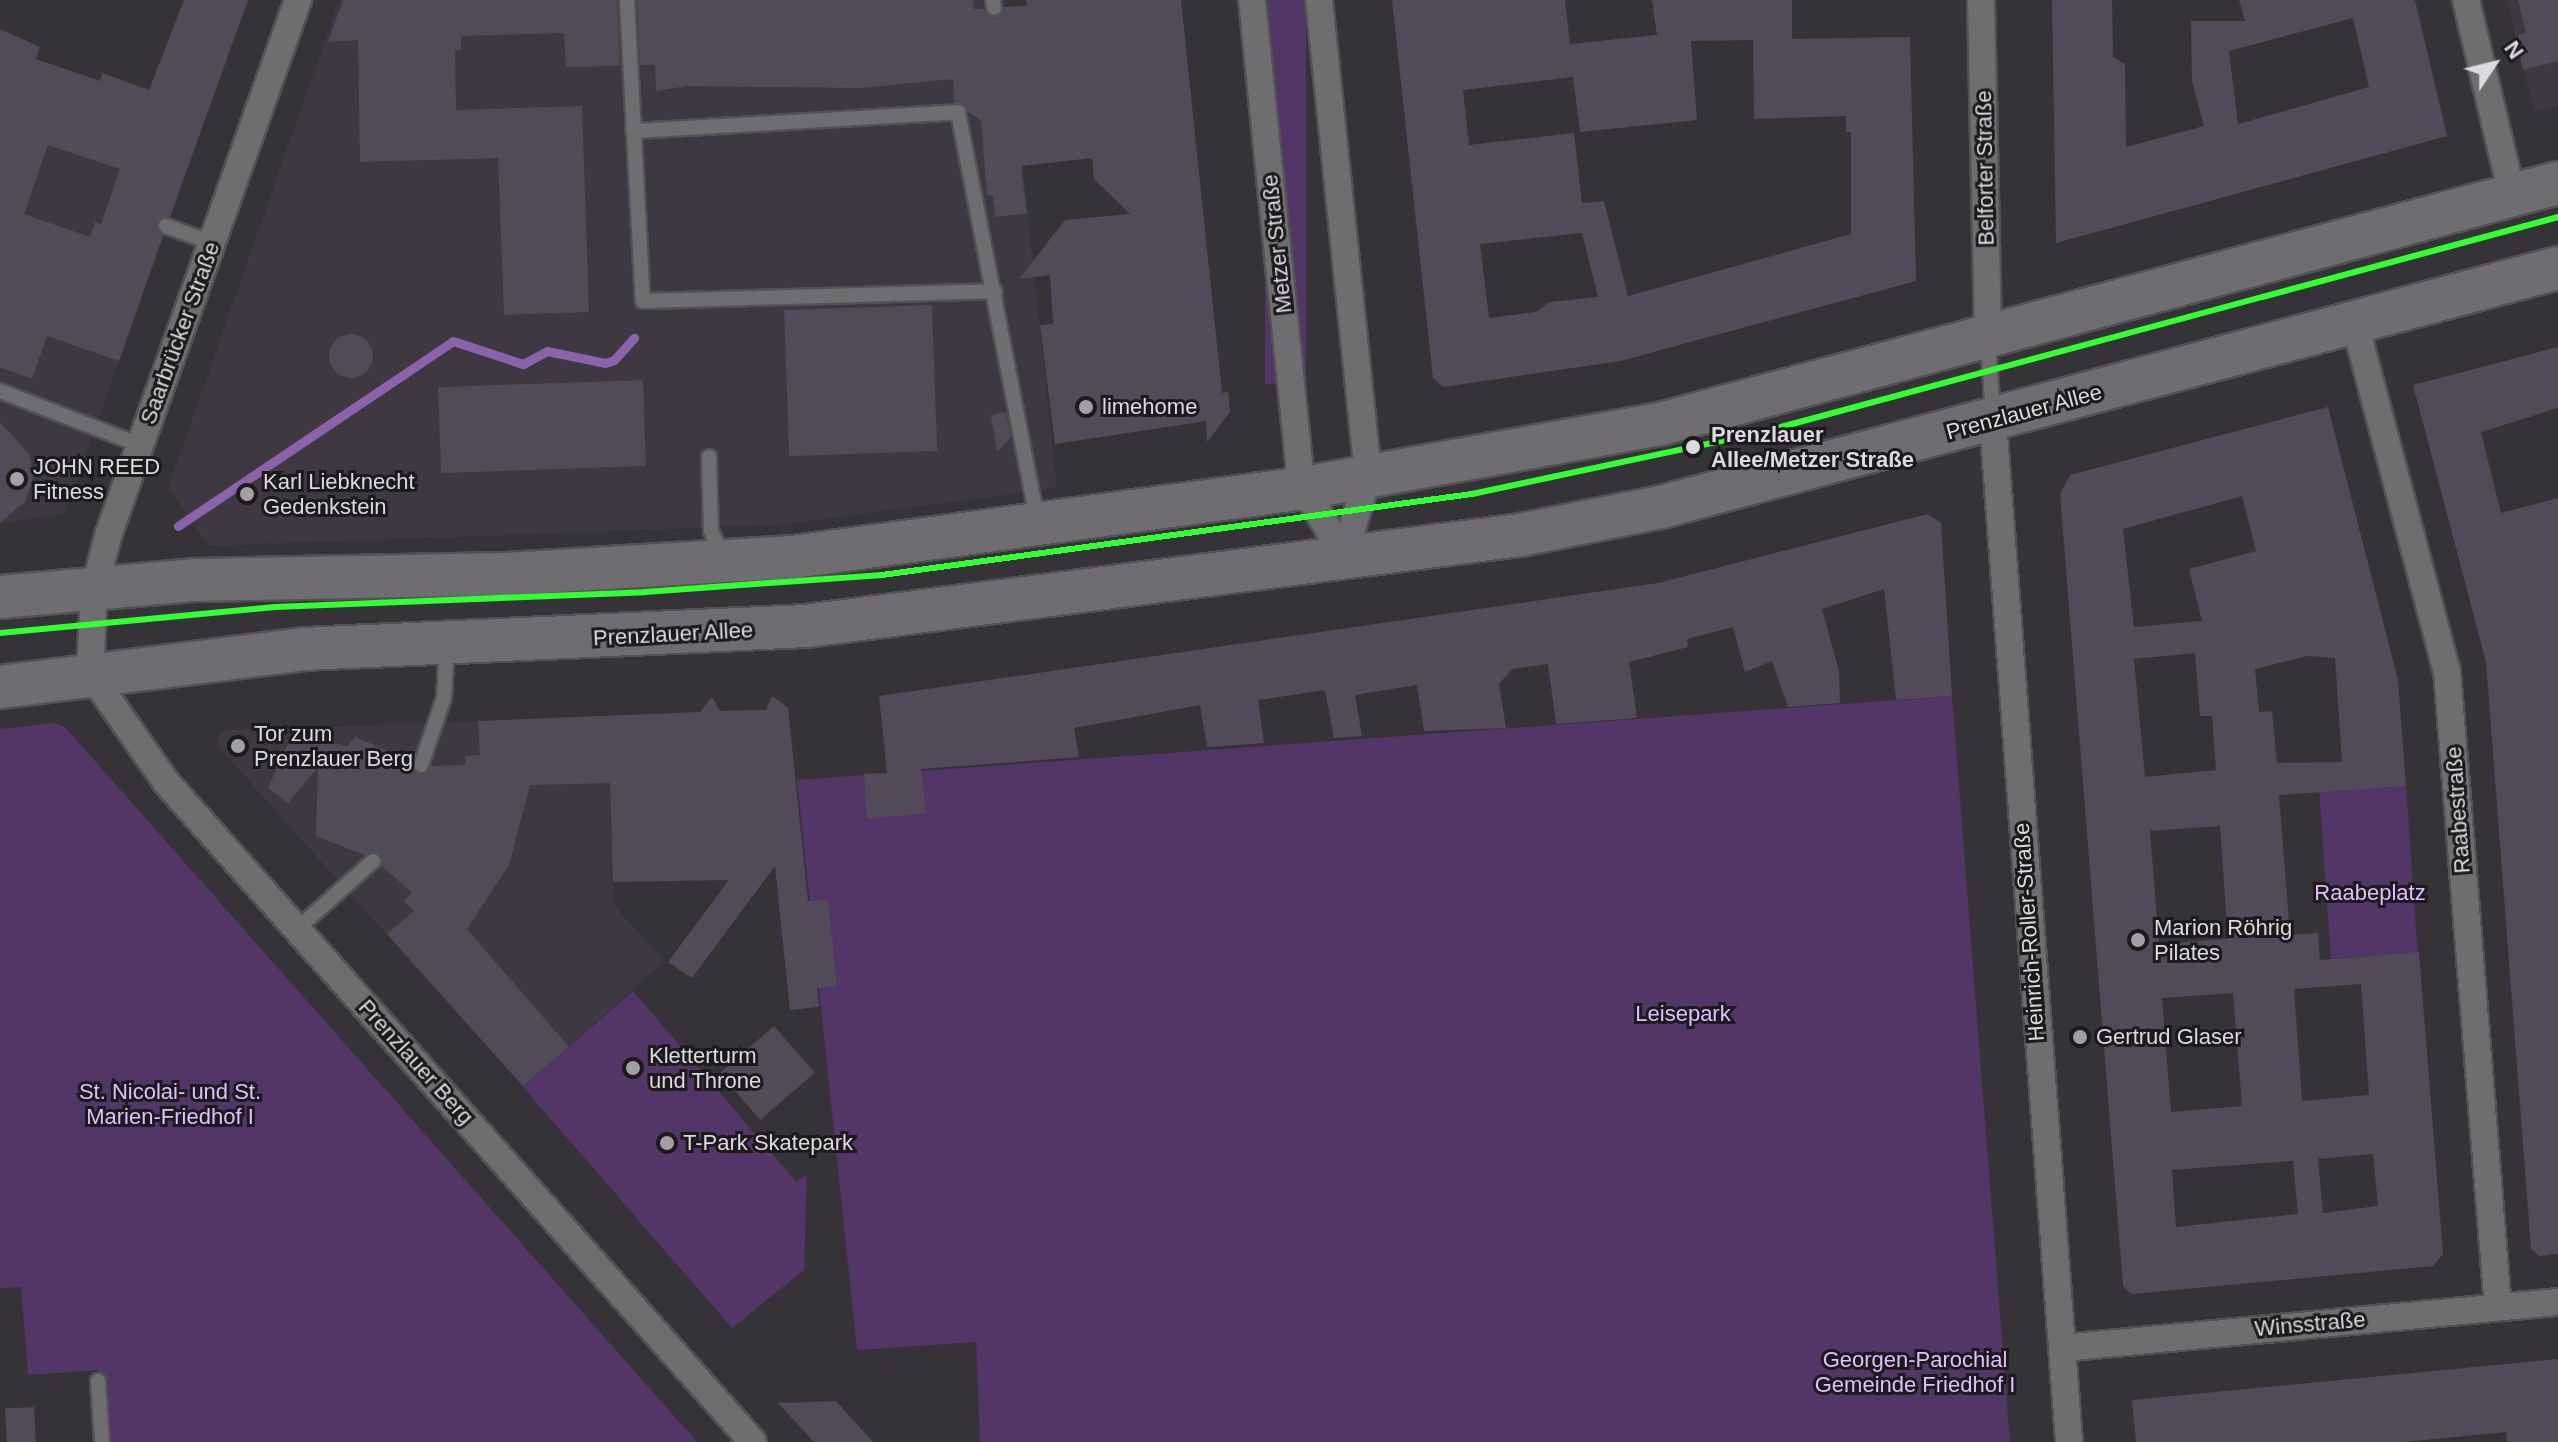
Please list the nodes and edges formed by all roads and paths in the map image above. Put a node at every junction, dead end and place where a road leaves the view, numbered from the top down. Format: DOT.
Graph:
graph roads {
  1 [pos="298,0"];
  2 [pos="627,0"];
  3 [pos="1252,0"];
  4 [pos="1319,0"];
  5 [pos="1981,0"];
  6 [pos="2466,0"];
  7 [pos="633,131"];
  8 [pos="2558,183"];
  9 [pos="2512,194"];
  10 [pos="166,226"];
  11 [pos="212,243"];
  12 [pos="2558,268"];
  13 [pos="995,291"];
  14 [pos="2355,324"];
  15 [pos="1988,337"];
  16 [pos="0,391"];
  17 [pos="1993,421"];
  18 [pos="140,445"];
  19 [pos="1368,475"];
  20 [pos="1304,488"];
  21 [pos="1038,526"];
  22 [pos="1344,556"];
  23 [pos="710,562"];
  24 [pos="94,591"];
  25 [pos="0,597"];
  26 [pos="447,644"];
  27 [pos="90,673"];
  28 [pos="0,687"];
  29 [pos="421,765"];
  30 [pos="373,861"];
  31 [pos="297,929"];
  32 [pos="2558,1302"];
  33 [pos="2498,1307"];
  34 [pos="2062,1348"];
  35 [pos="98,1381"];
  36 [pos="102,1442"];
  37 [pos="753,1442"];
  38 [pos="2069,1442"];
  1 -- 11 [label="street, Saarbrücker Straße"];
  2 -- 7 [label="lane"];
  3 -- 20 [label="street, Metzer Straße"];
  4 -- 19 [label="street"];
  5 -- 15 [label="street, Belforter Straße"];
  6 -- 9 [label="street"];
  7 -- 13 [label="lane"];
  7 -- 13 [label="lane"];
  8 -- 9 [label="main road"];
  9 -- 15 [label="main road"];
  10 -- 11 [label="lane"];
  11 -- 18 [label="street, Saarbrücker Straße"];
  12 -- 14 [label="main road, Prenzlauer Allee"];
  13 -- 21 [label="lane"];
  14 -- 17 [label="main road, Prenzlauer Allee"];
  14 -- 33 [label="street, Raabestraße"];
  15 -- 17 [label="lane"];
  15 -- 19 [label="main road"];
  16 -- 18 [label="lane"];
  17 -- 22 [label="main road, Prenzlauer Allee"];
  17 -- 34 [label="street, Heinrich-Roller-Straße"];
  18 -- 24 [label="street, Saarbrücker Straße"];
  19 -- 20 [label="main road"];
  19 -- 22 [label="street"];
  20 -- 21 [label="main road"];
  20 -- 22 [label="street"];
  21 -- 23 [label="main road"];
  22 -- 26 [label="main road, Prenzlauer Allee"];
  23 -- 23 [label="lane"];
  23 -- 24 [label="main road"];
  24 -- 25 [label="main road"];
  24 -- 27 [label="street, Saarbrücker Straße"];
  26 -- 27 [label="main road, Prenzlauer Allee"];
  26 -- 29 [label="lane"];
  27 -- 28 [label="main road, Prenzlauer Allee"];
  27 -- 31 [label="street, Prenzlauer Berg"];
  30 -- 31 [label="lane"];
  31 -- 37 [label="street, Prenzlauer Berg"];
  32 -- 33 [label="street, Winsstraße"];
  33 -- 34 [label="street, Winsstraße"];
  34 -- 38 [label="street, Heinrich-Roller-Straße"];
  35 -- 36 [label="lane"];
}
